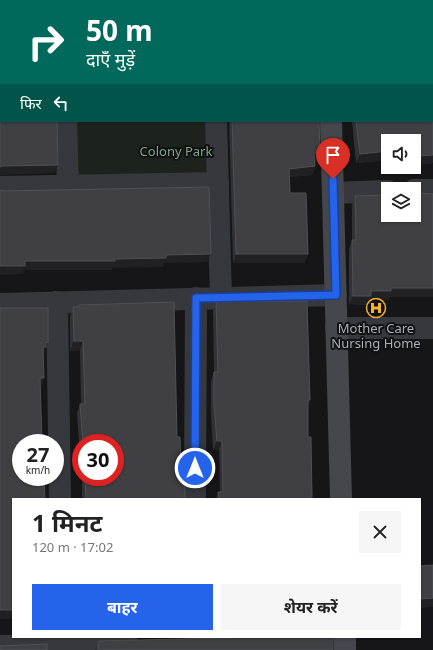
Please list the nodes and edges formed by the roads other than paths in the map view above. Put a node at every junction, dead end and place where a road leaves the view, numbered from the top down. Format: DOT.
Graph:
graph roads {
  1 [pos="66,122"];
  2 [pos="216,122"];
  3 [pos="331,122"];
  4 [pos="218,183"];
  5 [pos="68,186"];
  6 [pos="0,187"];
  7 [pos="421,190"];
  8 [pos="433,190"];
  9 [pos="381,191"];
  10 [pos="333,193"];
  11 [pos="336,295"];
  12 [pos="196,298"];
  13 [pos="221,298"];
  14 [pos="57,302"];
  15 [pos="0,304"];
  16 [pos="336,328"];
  17 [pos="433,328"];
  18 [pos="60,498"];
  19 [pos="195,498"];
  20 [pos="341,498"];
  21 [pos="345,638"];
  22 [pos="63,641"];
  23 [pos="148,642"];
  24 [pos="0,646"];
  25 [pos="345,650"];
  1 -- 5 [label="street"];
  2 -- 4 [label="street"];
  3 -- 10 [label="street"];
  4 -- 5 [label="street"];
  4 -- 13 [label="street"];
  5 -- 6 [label="street"];
  7 -- 8 [label="street"];
  9 -- 10 [label="street"];
  10 -- 11 [label="street"];
  11 -- 13 [label="street"];
  11 -- 16 [label="street"];
  12 -- 13 [label="street"];
  12 -- 14 [label="street"];
  12 -- 19 [label="street"];
  14 -- 15 [label="street"];
  14 -- 18 [label="street"];
  16 -- 17 [label="street"];
  16 -- 20 [label="street"];
  21 -- 25 [label="street"];
  22 -- 23 [label="street"];
  22 -- 24 [label="street"];
}
